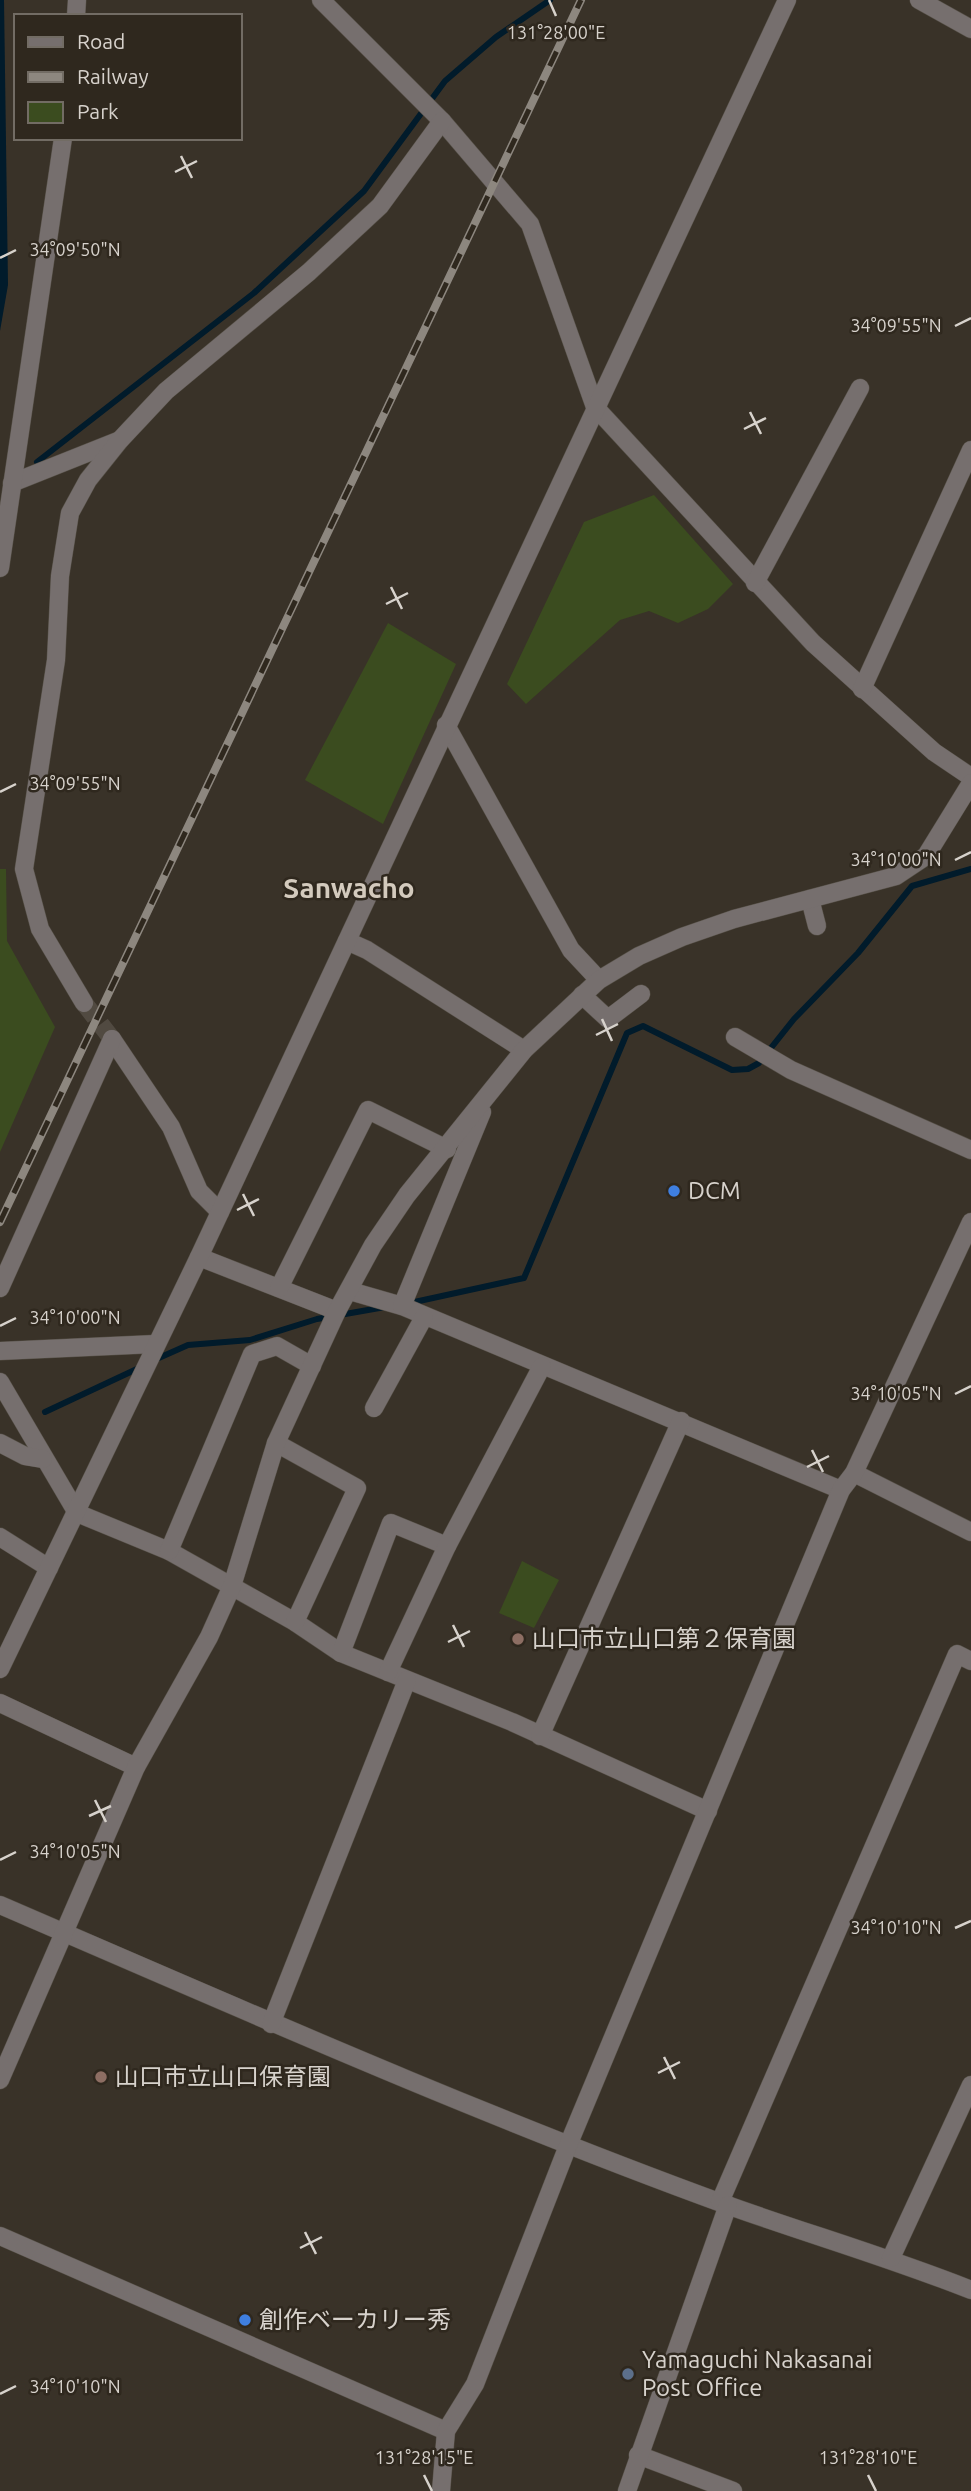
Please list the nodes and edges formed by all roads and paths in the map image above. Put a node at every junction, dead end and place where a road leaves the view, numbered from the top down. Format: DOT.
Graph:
graph roads {
  1 [pos="321,0"];
  2 [pos="787,0"];
  3 [pos="919,0"];
  4 [pos="971,29"];
  5 [pos="442,121"];
  6 [pos="63,140"];
  7 [pos="860,388"];
  8 [pos="595,407"];
  9 [pos="120,440"];
  10 [pos="971,450"];
  11 [pos="12,483"];
  12 [pos="0,568"];
  13 [pos="755,583"];
  14 [pos="862,690"];
  15 [pos="446,724"];
  16 [pos="971,777"];
  17 [pos="971,783"];
  18 [pos="810,899"];
  19 [pos="817,926"];
  20 [pos="347,941"];
  21 [pos="599,980"];
  22 [pos="641,994"];
  23 [pos="582,995"];
  24 [pos="83,1003"];
  25 [pos="735,1037"];
  26 [pos="524,1050"];
  27 [pos="492,1090"];
  28 [pos="447,1149"];
  29 [pos="971,1150"];
  30 [pos="220,1212"];
  31 [pos="971,1222"];
  32 [pos="199,1257"];
  33 [pos="279,1288"];
  34 [pos="0,1289"];
  35 [pos="350,1291"];
  36 [pos="402,1306"];
  37 [pos="337,1311"];
  38 [pos="424,1317"];
  39 [pos="155,1344"];
  40 [pos="0,1351"];
  41 [pos="312,1366"];
  42 [pos="542,1366"];
  43 [pos="0,1382"];
  44 [pos="374,1408"];
  45 [pos="681,1421"];
  46 [pos="0,1443"];
  47 [pos="276,1443"];
  48 [pos="43,1459"];
  49 [pos="853,1473"];
  50 [pos="841,1490"];
  51 [pos="77,1513"];
  52 [pos="971,1532"];
  53 [pos="0,1537"];
  54 [pos="447,1546"];
  55 [pos="169,1551"];
  56 [pos="49,1568"];
  57 [pos="233,1586"];
  58 [pos="295,1622"];
  59 [pos="0,1625"];
  60 [pos="16,1636"];
  61 [pos="341,1653"];
  62 [pos="971,1661"];
  63 [pos="0,1670"];
  64 [pos="388,1672"];
  65 [pos="407,1680"];
  66 [pos="0,1703"];
  67 [pos="540,1736"];
  68 [pos="136,1768"];
  69 [pos="708,1811"];
  70 [pos="0,1905"];
  71 [pos="64,1933"];
  72 [pos="271,2024"];
  73 [pos="0,2080"];
  74 [pos="971,2085"];
  75 [pos="569,2143"];
  76 [pos="724,2203"];
  77 [pos="0,2236"];
  78 [pos="891,2258"];
  79 [pos="971,2290"];
  80 [pos="446,2431"];
  81 [pos="638,2455"];
  82 [pos="441,2491"];
  83 [pos="626,2491"];
  84 [pos="733,2491"];
  1 -- 5 [label="street"];
  2 -- 8 [label="street"];
  3 -- 4 [label="street"];
  5 -- 8 [label="street"];
  5 -- 9 [label="street"];
  6 -- 11 [label="street"];
  7 -- 13 [label="street"];
  8 -- 13 [label="street"];
  8 -- 15 [label="street"];
  9 -- 11 [label="street"];
  9 -- 24 [label="street"];
  10 -- 14 [label="street"];
  11 -- 12 [label="street"];
  13 -- 14 [label="street"];
  14 -- 16 [label="street"];
  15 -- 20 [label="street"];
  15 -- 21 [label="street"];
  17 -- 18 [label="street"];
  18 -- 19 [label="street"];
  18 -- 21 [label="street"];
  20 -- 26 [label="street"];
  20 -- 30 [label="street"];
  21 -- 23 [label="street"];
  22 -- 23 [label="street"];
  23 -- 26 [label="street"];
  25 -- 29 [label="street"];
  26 -- 27 [label="street"];
  27 -- 28 [label="street"];
  27 -- 36 [label="street"];
  28 -- 33 [label="street"];
  28 -- 35 [label="street"];
  30 -- 32 [label="street"];
  30 -- 34 [label="street"];
  31 -- 49 [label="street"];
  32 -- 33 [label="street"];
  32 -- 39 [label="street"];
  33 -- 37 [label="street"];
  35 -- 36 [label="street"];
  35 -- 37 [label="street"];
  36 -- 38 [label="street"];
  37 -- 41 [label="street"];
  38 -- 42 [label="street"];
  38 -- 44 [label="street"];
  39 -- 40 [label="street"];
  39 -- 51 [label="street"];
  41 -- 47 [label="street"];
  41 -- 55 [label="street"];
  42 -- 45 [label="street"];
  42 -- 54 [label="street"];
  43 -- 48 [label="street"];
  45 -- 50 [label="street"];
  45 -- 67 [label="street"];
  46 -- 48 [label="street"];
  47 -- 57 [label="street"];
  47 -- 58 [label="street"];
  48 -- 51 [label="street"];
  49 -- 50 [label="street"];
  49 -- 52 [label="street"];
  50 -- 69 [label="street"];
  51 -- 55 [label="street"];
  51 -- 56 [label="street"];
  53 -- 56 [label="street"];
  54 -- 61 [label="street"];
  54 -- 64 [label="street"];
  55 -- 57 [label="street"];
  56 -- 60 [label="street"];
  57 -- 58 [label="street"];
  57 -- 68 [label="street"];
  58 -- 61 [label="street"];
  59 -- 60 [label="street"];
  60 -- 63 [label="street"];
  61 -- 64 [label="street"];
  62 -- 76 [label="street"];
  64 -- 65 [label="street"];
  65 -- 67 [label="street"];
  65 -- 72 [label="street"];
  66 -- 68 [label="street"];
  67 -- 69 [label="street"];
  68 -- 71 [label="street"];
  69 -- 75 [label="street"];
  70 -- 71 [label="street"];
  71 -- 72 [label="street"];
  71 -- 73 [label="street"];
  72 -- 75 [label="street"];
  74 -- 78 [label="street"];
  75 -- 76 [label="street"];
  75 -- 80 [label="street"];
  76 -- 78 [label="street"];
  76 -- 81 [label="street"];
  77 -- 80 [label="street"];
  78 -- 79 [label="street"];
  80 -- 82 [label="street"];
  81 -- 83 [label="street"];
  81 -- 84 [label="street"];
}
